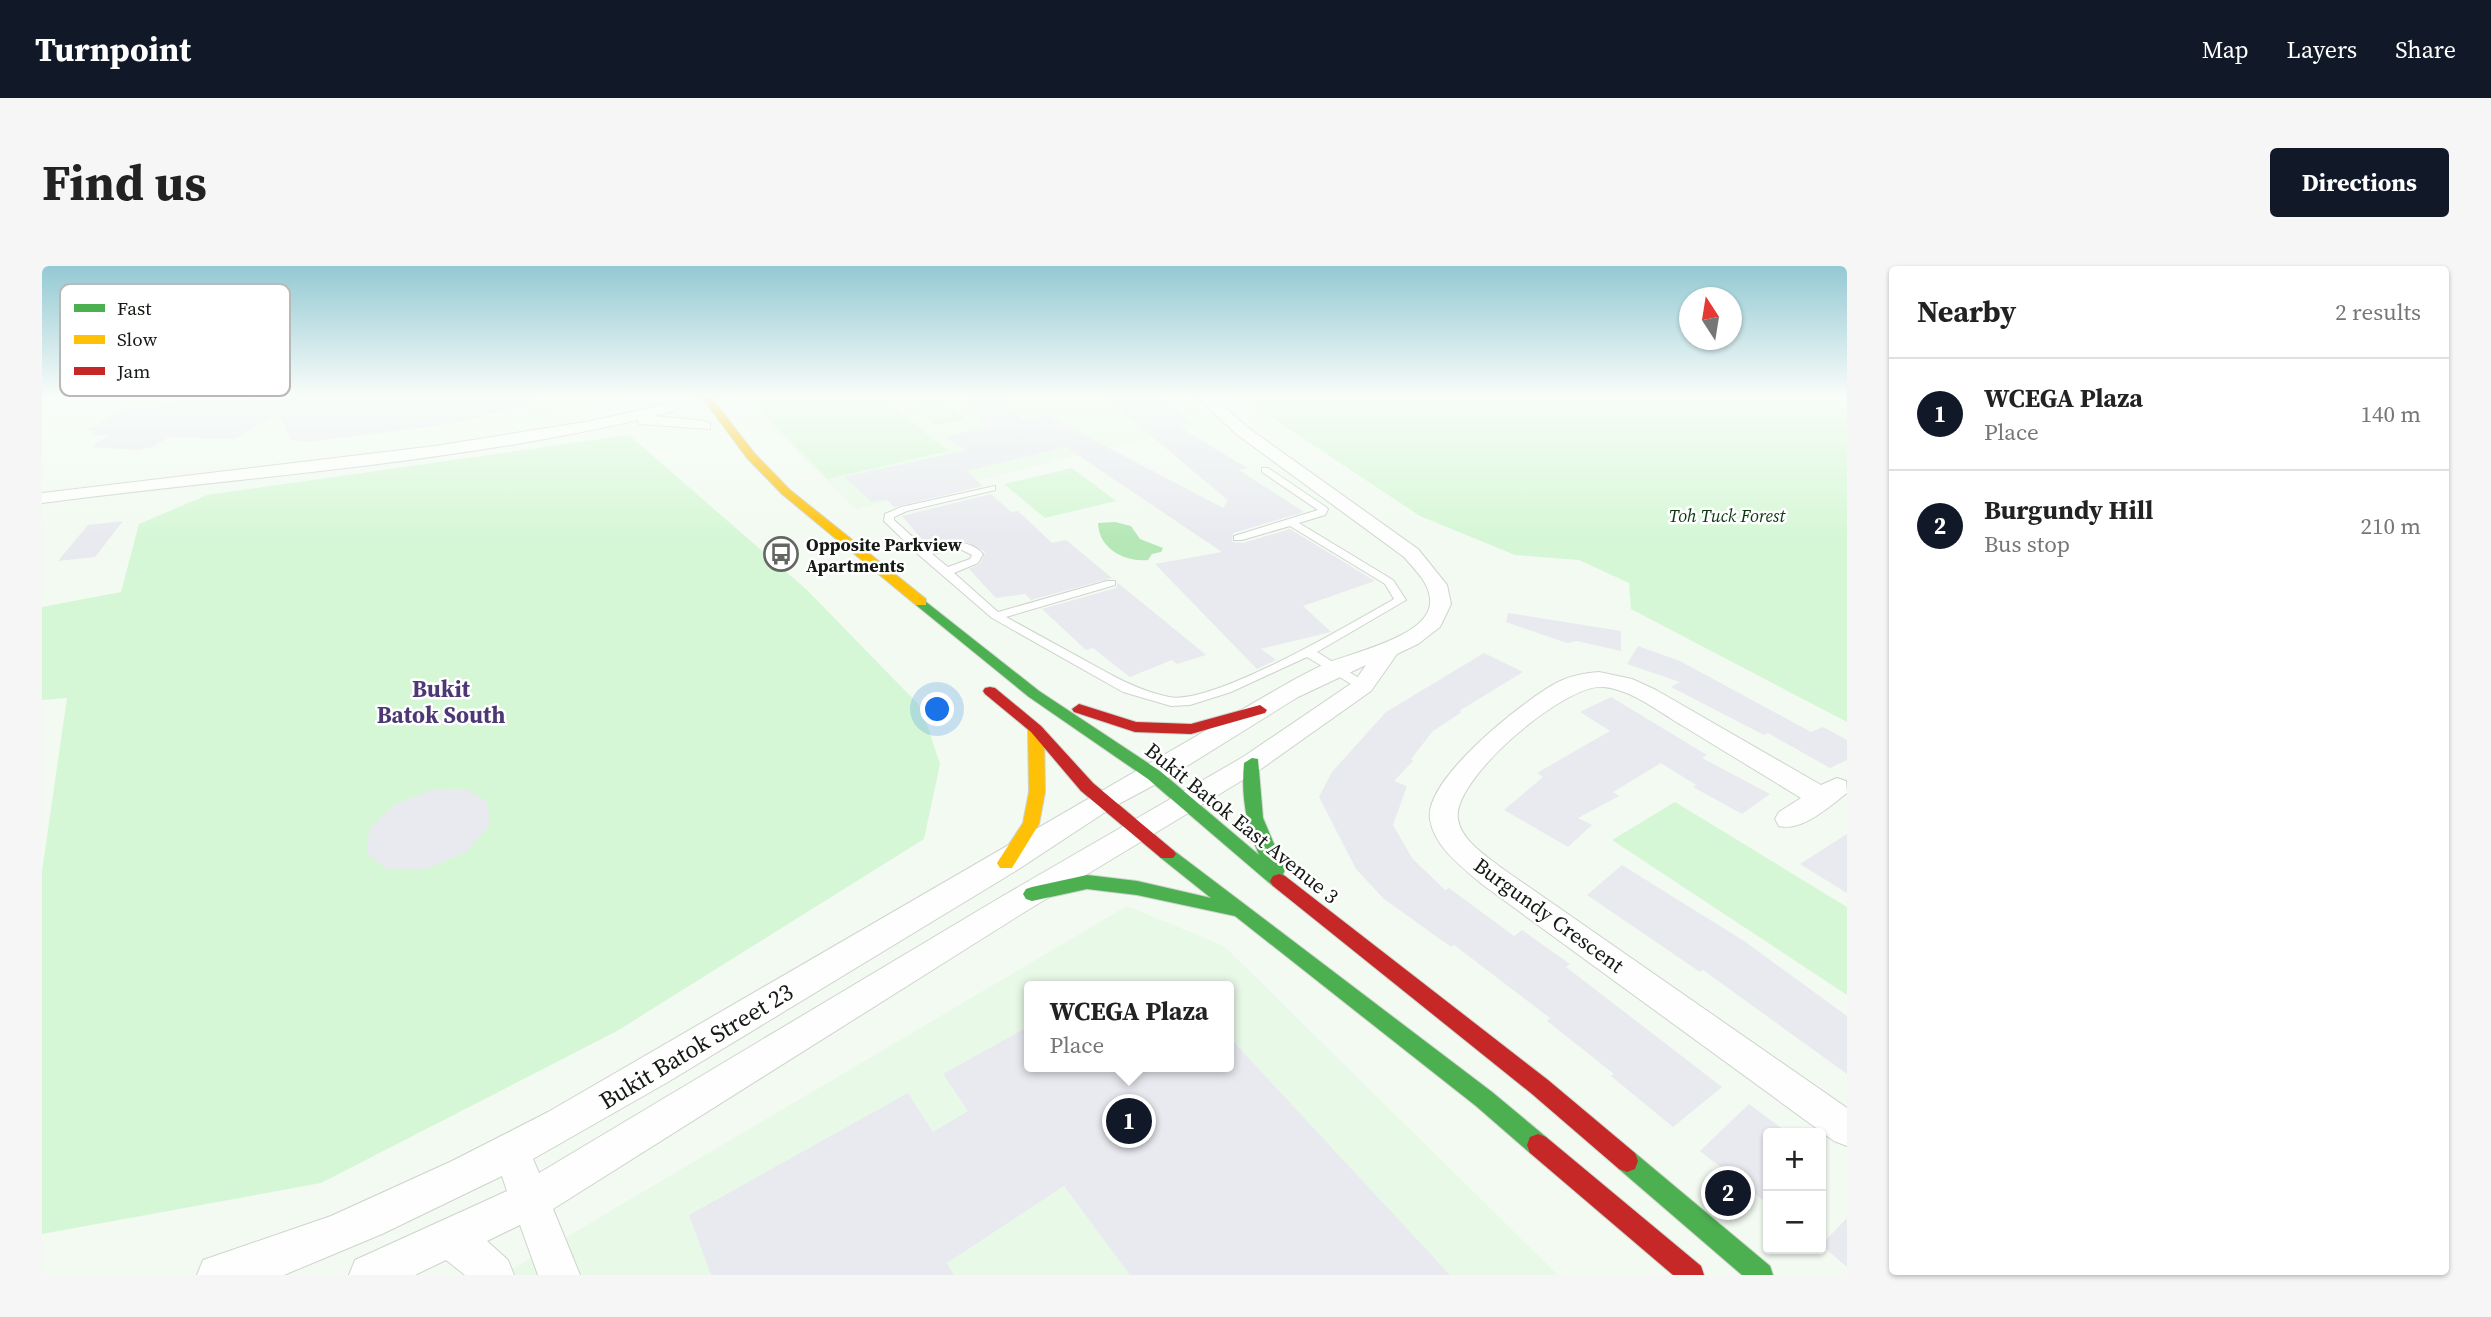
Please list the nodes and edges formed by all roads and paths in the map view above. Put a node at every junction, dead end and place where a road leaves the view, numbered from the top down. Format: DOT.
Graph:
graph roads {
  1 [pos="489,443"];
  2 [pos="741,443"];
  3 [pos="1259,443"];
  4 [pos="1265,470"];
  5 [pos="992,488"];
  6 [pos="42,498"];
  7 [pos="1291,523"];
  8 [pos="1238,538"];
  9 [pos="923,553"];
  10 [pos="948,571"];
  11 [pos="1111,583"];
  12 [pos="996,616"];
  13 [pos="1308,652"];
  14 [pos="1387,652"];
  15 [pos="1335,668"];
  16 [pos="976,679"];
  17 [pos="1363,686"];
  18 [pos="1034,694"];
  19 [pos="1260,709"];
  20 [pos="1036,729"];
  21 [pos="1252,764"];
  22 [pos="1154,775"];
  23 [pos="1101,800"];
  24 [pos="1188,802"];
  25 [pos="1789,819"];
  26 [pos="1136,830"];
  27 [pos="1006,863"];
  28 [pos="1287,888"];
  29 [pos="1032,894"];
  30 [pos="1249,914"];
  31 [pos="1847,1129"];
  32 [pos="512,1153"];
  33 [pos="531,1200"];
  34 [pos="452,1240"];
  35 [pos="218,1275"];
  36 [pos="370,1275"];
  37 [pos="493,1275"];
  38 [pos="559,1275"];
  39 [pos="1692,1275"];
  40 [pos="1761,1275"];
  1 -- 6 [label="street"];
  2 -- 18 [label="main road, Bukit Batok East Avenue 3"];
  3 -- 14 [label="street"];
  4 -- 7 [label="lane"];
  5 -- 9 [label="lane"];
  7 -- 8 [label="lane"];
  7 -- 13 [label="lane"];
  9 -- 10 [label="lane"];
  9 -- 10 [label="lane"];
  10 -- 12 [label="lane"];
  11 -- 12 [label="lane"];
  12 -- 13 [label="lane"];
  13 -- 15 [label="lane"];
  14 -- 15 [label="street, Bukit Batok Street 23"];
  14 -- 17 [label="street, Bukit Batok Street 23"];
  15 -- 17 [label="lane"];
  15 -- 19 [label="street, Bukit Batok Street 23"];
  16 -- 20 [label="main road"];
  17 -- 21 [label="street, Bukit Batok Street 23"];
  18 -- 19 [label="main road"];
  18 -- 22 [label="main road, Bukit Batok East Avenue 3"];
  19 -- 22 [label="street, Bukit Batok Street 23"];
  20 -- 23 [label="main road"];
  20 -- 27 [label="main road"];
  21 -- 24 [label="street, Bukit Batok Street 23"];
  21 -- 28 [label="main road"];
  22 -- 23 [label="street, Bukit Batok Street 23"];
  22 -- 24 [label="main road, Bukit Batok East Avenue 3"];
  23 -- 26 [label="main road"];
  23 -- 27 [label="street, Bukit Batok Street 23"];
  24 -- 26 [label="street, Bukit Batok Street 23"];
  24 -- 28 [label="main road, Bukit Batok East Avenue 3"];
  25 -- 31 [label="street, Burgundy Crescent"];
  26 -- 29 [label="street, Bukit Batok Street 23"];
  26 -- 30 [label="main road"];
  27 -- 32 [label="street, Bukit Batok Street 23"];
  28 -- 40 [label="main road, Bukit Batok East Avenue 3"];
  29 -- 30 [label="main road"];
  29 -- 33 [label="street, Bukit Batok Street 23"];
  30 -- 39 [label="main road"];
  32 -- 33 [label="street"];
  32 -- 35 [label="street, Bukit Batok Street 23"];
  33 -- 34 [label="street, Bukit Batok Street 23"];
  33 -- 38 [label="street"];
  34 -- 36 [label="street, Bukit Batok Street 23"];
  34 -- 37 [label="street"];
}
